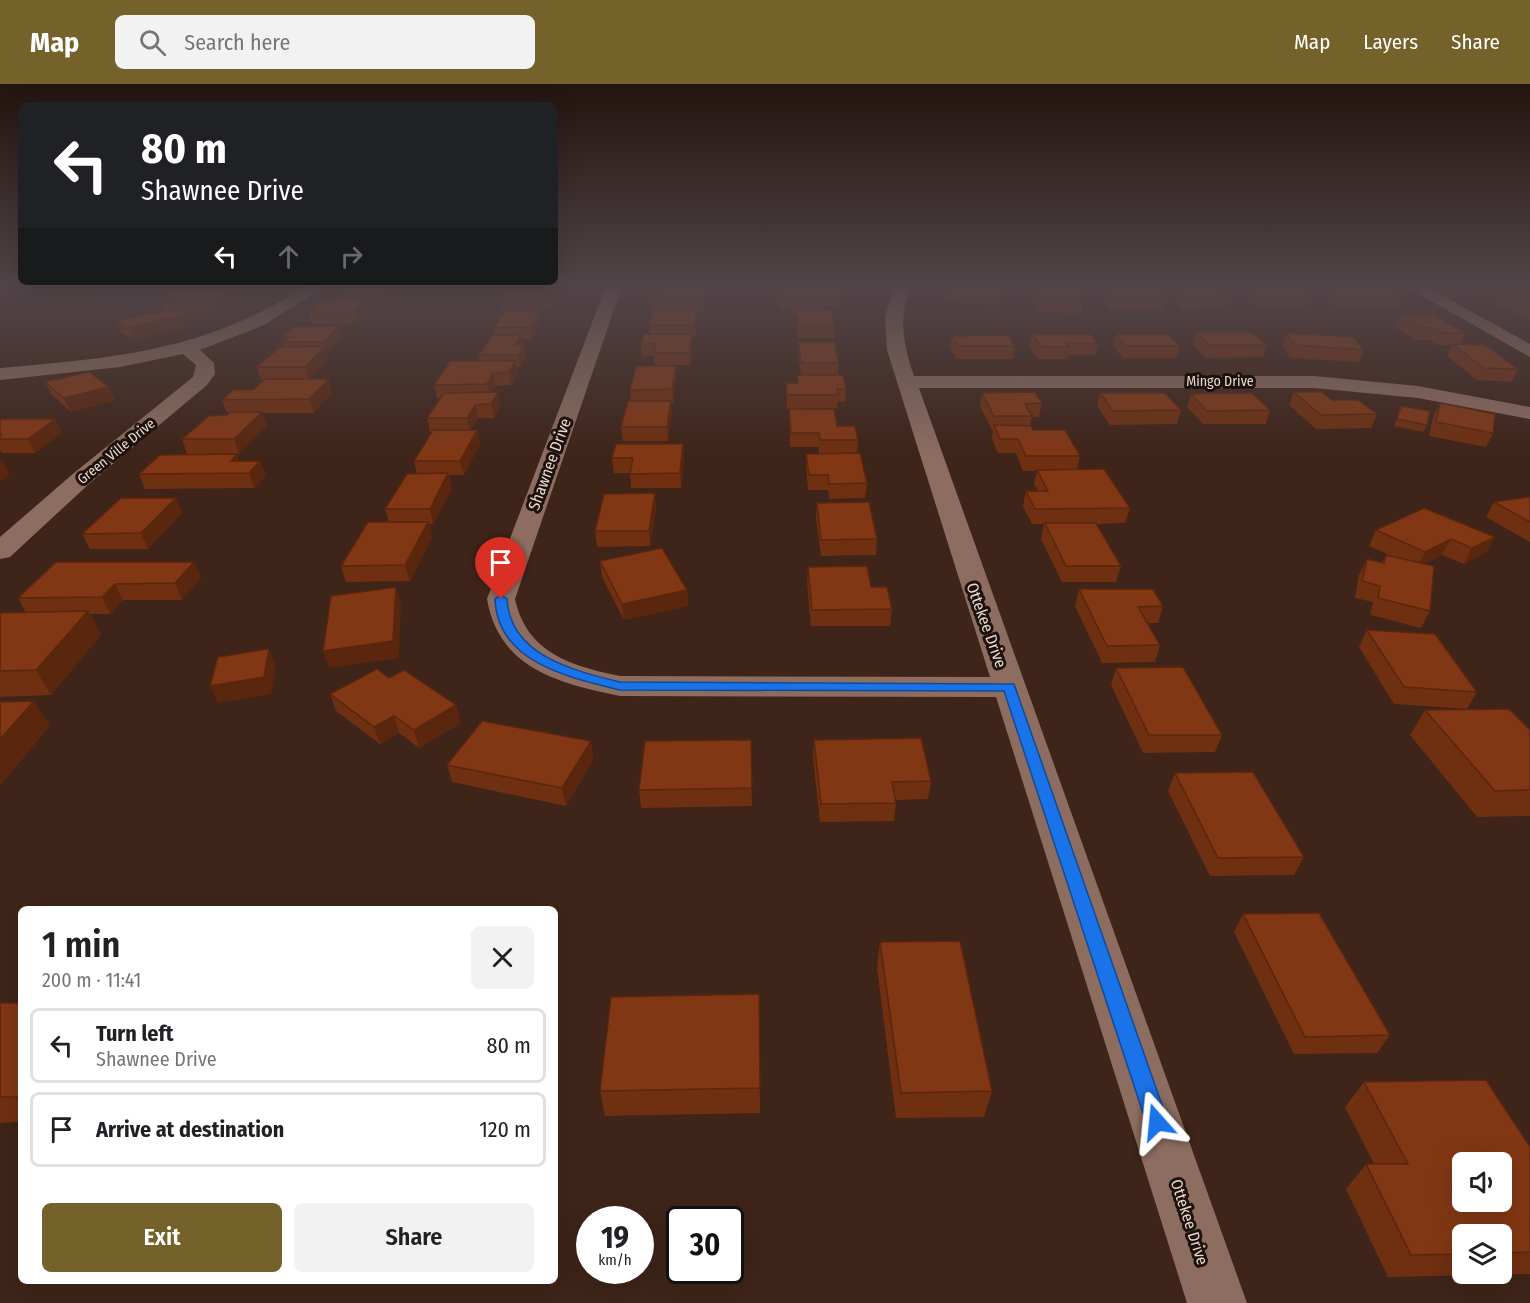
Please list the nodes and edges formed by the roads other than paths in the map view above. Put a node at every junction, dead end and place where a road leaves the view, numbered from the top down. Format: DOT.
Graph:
graph roads {
  1 [pos="200,343"];
  2 [pos="593,343"];
  3 [pos="895,343"];
  4 [pos="1515,343"];
  5 [pos="186,348"];
  6 [pos="1530,351"];
  7 [pos="0,374"];
  8 [pos="906,382"];
  9 [pos="1530,413"];
  10 [pos="0,551"];
  11 [pos="1009,687"];
  12 [pos="1217,1303"];
  1 -- 5 [label="street"];
  2 -- 11 [label="street, Shawnee Drive"];
  3 -- 8 [label="street, Ottekee Drive"];
  4 -- 6 [label="street"];
  5 -- 7 [label="street"];
  5 -- 10 [label="street, Green Ville Drive"];
  8 -- 9 [label="street, Mingo Drive"];
  8 -- 11 [label="street, Ottekee Drive"];
  11 -- 12 [label="street, Ottekee Drive"];
}
